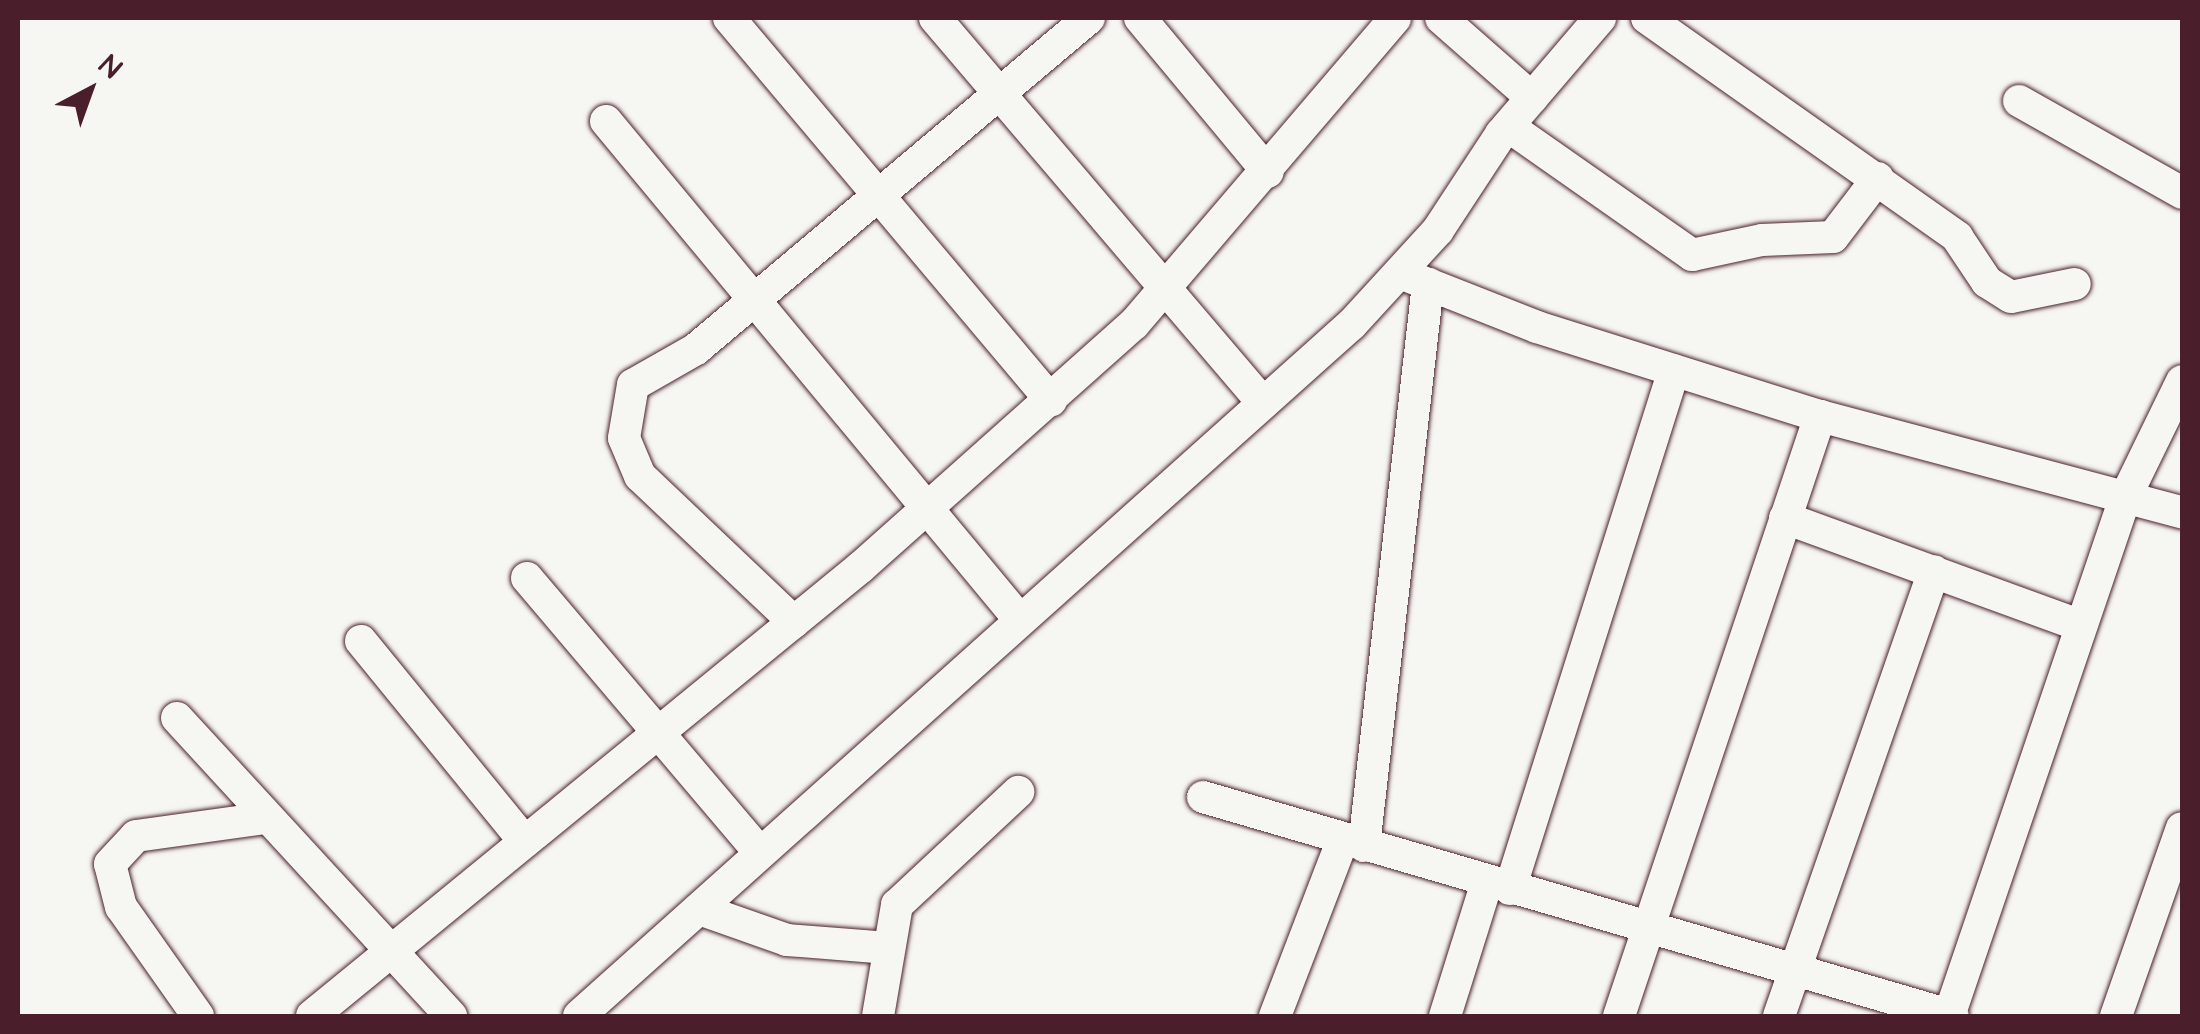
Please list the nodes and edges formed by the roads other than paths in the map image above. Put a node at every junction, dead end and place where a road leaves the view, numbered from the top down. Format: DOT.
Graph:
graph roads {
  1 [pos="729,18"];
  2 [pos="936,18"];
  3 [pos="1090,18"];
  4 [pos="1140,18"];
  5 [pos="1395,18"];
  6 [pos="1441,18"];
  7 [pos="1600,18"];
  8 [pos="1647,18"];
  9 [pos="998,90"];
  10 [pos="1532,98"];
  11 [pos="2019,101"];
  12 [pos="606,120"];
  13 [pos="1508,126"];
  14 [pos="1268,172"];
  15 [pos="1878,178"];
  16 [pos="2182,193"];
  17 [pos="877,196"];
  18 [pos="1414,278"];
  19 [pos="2075,284"];
  20 [pos="1167,289"];
  21 [pos="754,300"];
  22 [pos="1674,370"];
  23 [pos="2182,381"];
  24 [pos="1050,400"];
  25 [pos="1263,403"];
  26 [pos="1820,416"];
  27 [pos="2125,498"];
  28 [pos="928,508"];
  29 [pos="2182,512"];
  30 [pos="1786,518"];
  31 [pos="1934,571"];
  32 [pos="527,578"];
  33 [pos="1019,619"];
  34 [pos="794,622"];
  35 [pos="2081,626"];
  36 [pos="361,640"];
  37 [pos="177,718"];
  38 [pos="656,735"];
  39 [pos="1018,792"];
  40 [pos="1203,798"];
  41 [pos="266,818"];
  42 [pos="2182,828"];
  43 [pos="525,842"];
  44 [pos="1353,842"];
  45 [pos="760,853"];
  46 [pos="1498,885"];
  47 [pos="699,909"];
  48 [pos="1648,930"];
  49 [pos="889,948"];
  50 [pos="388,954"];
  51 [pos="1794,971"];
  52 [pos="198,1016"];
  53 [pos="312,1016"];
  54 [pos="452,1016"];
  55 [pos="580,1016"];
  56 [pos="878,1016"];
  57 [pos="1275,1016"];
  58 [pos="1445,1016"];
  59 [pos="1619,1016"];
  60 [pos="1780,1016"];
  61 [pos="1951,1016"];
  62 [pos="2116,1016"];
  1 -- 17 [label="street"];
  2 -- 9 [label="street"];
  3 -- 9 [label="street"];
  4 -- 14 [label="street"];
  5 -- 14 [label="street"];
  6 -- 10 [label="street"];
  7 -- 10 [label="street"];
  8 -- 15 [label="street"];
  9 -- 17 [label="street"];
  9 -- 20 [label="street"];
  10 -- 13 [label="street"];
  11 -- 16 [label="street"];
  12 -- 21 [label="street"];
  13 -- 15 [label="street"];
  13 -- 18 [label="street"];
  14 -- 20 [label="street"];
  15 -- 19 [label="street"];
  17 -- 21 [label="street"];
  17 -- 24 [label="street"];
  18 -- 22 [label="street"];
  18 -- 25 [label="street"];
  18 -- 44 [label="street"];
  20 -- 24 [label="street"];
  20 -- 25 [label="street"];
  21 -- 28 [label="street"];
  21 -- 34 [label="street"];
  22 -- 26 [label="street"];
  22 -- 46 [label="street"];
  23 -- 27 [label="street"];
  24 -- 28 [label="street"];
  25 -- 33 [label="street"];
  26 -- 27 [label="street"];
  26 -- 30 [label="street"];
  27 -- 29 [label="street"];
  27 -- 35 [label="street"];
  28 -- 33 [label="street"];
  28 -- 34 [label="street"];
  30 -- 31 [label="street"];
  30 -- 48 [label="street"];
  31 -- 35 [label="street"];
  31 -- 51 [label="street"];
  32 -- 38 [label="street"];
  33 -- 45 [label="street"];
  34 -- 38 [label="street"];
  35 -- 61 [label="street"];
  36 -- 43 [label="street"];
  37 -- 41 [label="street"];
  38 -- 43 [label="street"];
  38 -- 45 [label="street"];
  39 -- 49 [label="street"];
  40 -- 44 [label="street"];
  41 -- 50 [label="street"];
  41 -- 52 [label="street"];
  42 -- 62 [label="street"];
  43 -- 50 [label="street"];
  44 -- 46 [label="street"];
  44 -- 57 [label="street"];
  45 -- 47 [label="street"];
  46 -- 48 [label="street"];
  46 -- 58 [label="street"];
  47 -- 49 [label="street"];
  47 -- 55 [label="street"];
  48 -- 51 [label="street"];
  48 -- 59 [label="street"];
  49 -- 56 [label="street"];
  50 -- 53 [label="street"];
  50 -- 54 [label="street"];
  51 -- 60 [label="street"];
  51 -- 61 [label="street"];
}
